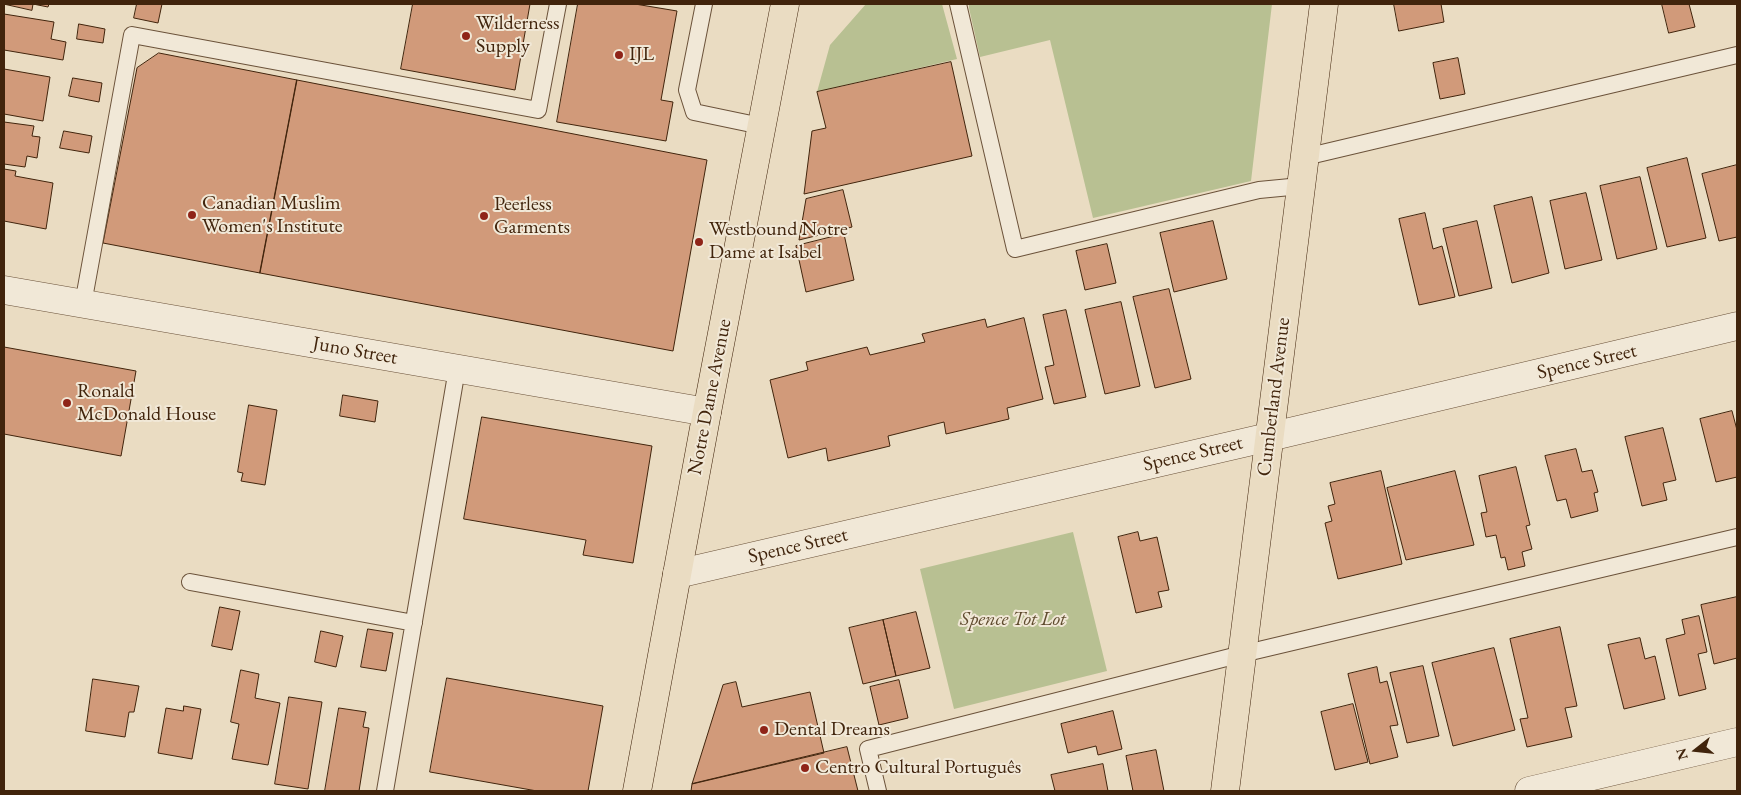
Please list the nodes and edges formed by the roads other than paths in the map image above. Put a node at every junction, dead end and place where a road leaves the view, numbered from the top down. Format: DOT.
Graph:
graph roads {
  1 [pos="558,4"];
  2 [pos="704,4"];
  3 [pos="785,4"];
  4 [pos="958,4"];
  5 [pos="1324,4"];
  6 [pos="1737,56"];
  7 [pos="761,126"];
  8 [pos="1305,157"];
  9 [pos="1301,186"];
  10 [pos="4,290"];
  11 [pos="83,304"];
  12 [pos="1737,326"];
  13 [pos="457,369"];
  14 [pos="707,412"];
  15 [pos="1270,437"];
  16 [pos="1737,537"];
  17 [pos="677,574"];
  18 [pos="190,582"];
  19 [pos="414,623"];
  20 [pos="1242,654"];
  21 [pos="1737,742"];
  22 [pos="385,791"];
  23 [pos="637,791"];
  24 [pos="878,791"];
  25 [pos="1225,791"];
  26 [pos="1529,791"];
  1 -- 11 [label="lane"];
  2 -- 7 [label="lane"];
  3 -- 7 [label="main road, Notre Dame Avenue"];
  4 -- 9 [label="lane"];
  5 -- 8 [label="main road, Cumberland Avenue"];
  6 -- 8 [label="lane"];
  7 -- 14 [label="main road, Notre Dame Avenue"];
  8 -- 9 [label="main road, Cumberland Avenue"];
  9 -- 15 [label="main road, Cumberland Avenue"];
  10 -- 11 [label="street, Juno Street"];
  11 -- 13 [label="street, Juno Street"];
  12 -- 15 [label="street, Spence Street"];
  13 -- 14 [label="street, Juno Street"];
  13 -- 19 [label="lane"];
  14 -- 17 [label="main road, Notre Dame Avenue"];
  15 -- 17 [label="street, Spence Street"];
  15 -- 20 [label="main road, Cumberland Avenue"];
  16 -- 20 [label="lane"];
  17 -- 23 [label="main road, Notre Dame Avenue"];
  18 -- 19 [label="lane"];
  19 -- 22 [label="lane"];
  20 -- 24 [label="lane"];
  20 -- 25 [label="main road, Cumberland Avenue"];
  21 -- 26 [label="street"];
}
